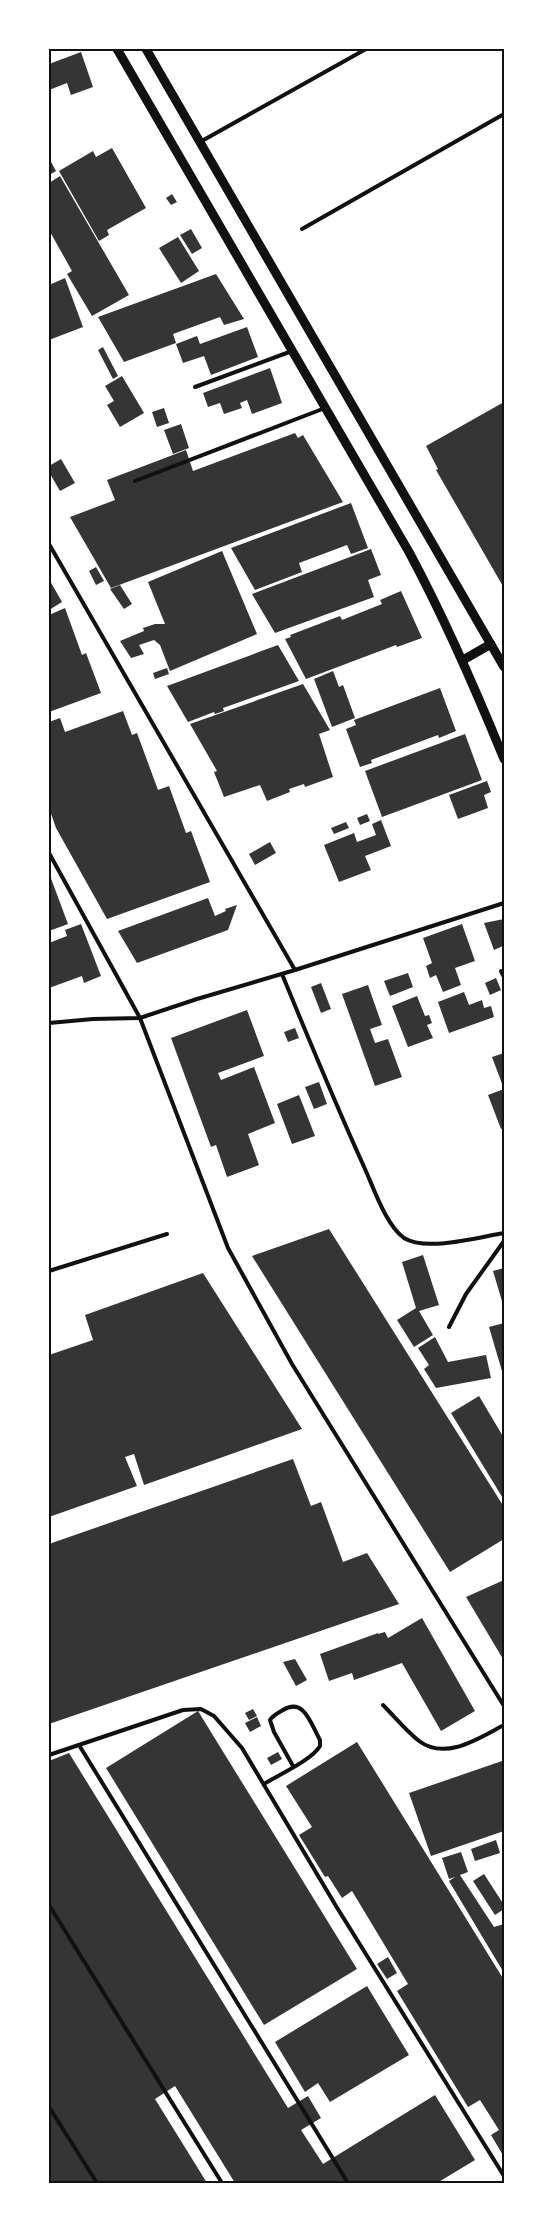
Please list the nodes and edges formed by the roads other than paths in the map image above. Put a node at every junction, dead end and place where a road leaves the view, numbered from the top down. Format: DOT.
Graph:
graph roads {
  1 [pos="117,49"];
  2 [pos="146,49"];
  3 [pos="366,49"];
  4 [pos="504,114"];
  5 [pos="200,142"];
  6 [pos="302,229"];
  7 [pos="292,351"];
  8 [pos="196,387"];
  9 [pos="325,408"];
  10 [pos="135,481"];
  11 [pos="49,544"];
  12 [pos="491,644"];
  13 [pos="463,660"];
  14 [pos="504,667"];
  15 [pos="504,759"];
  16 [pos="49,852"];
  17 [pos="504,903"];
  18 [pos="295,970"];
  19 [pos="501,971"];
  20 [pos="282,974"];
  21 [pos="504,977"];
  22 [pos="140,1018"];
  23 [pos="49,1024"];
  24 [pos="504,1233"];
  25 [pos="167,1234"];
  26 [pos="504,1241"];
  27 [pos="49,1271"];
  28 [pos="449,1328"];
  29 [pos="383,1705"];
  30 [pos="504,1706"];
  31 [pos="504,1725"];
  32 [pos="79,1745"];
  33 [pos="49,1755"];
  34 [pos="293,1766"];
  35 [pos="264,1784"];
  36 [pos="49,1905"];
  37 [pos="49,2106"];
  38 [pos="504,2176"];
  39 [pos="97,2183"];
  40 [pos="222,2183"];
  41 [pos="348,2183"];
  1 -- 7 [label="street"];
  2 -- 5 [label="street"];
  3 -- 5 [label="lane"];
  4 -- 6 [label="lane"];
  5 -- 12 [label="street"];
  7 -- 8 [label="lane"];
  7 -- 9 [label="street"];
  9 -- 10 [label="lane"];
  9 -- 13 [label="street"];
  11 -- 18 [label="lane"];
  12 -- 13 [label="street"];
  12 -- 14 [label="street"];
  13 -- 15 [label="street"];
  16 -- 22 [label="lane"];
  17 -- 18 [label="lane"];
  18 -- 20 [label="lane"];
  19 -- 21 [label="lane"];
  20 -- 22 [label="lane"];
  20 -- 24 [label="lane"];
  22 -- 23 [label="lane"];
  22 -- 30 [label="lane"];
  25 -- 27 [label="lane"];
  26 -- 28 [label="lane"];
  29 -- 31 [label="lane"];
  32 -- 33 [label="lane"];
  32 -- 35 [label="lane"];
  32 -- 41 [label="lane"];
  34 -- 34 [label="lane"];
  34 -- 35 [label="lane"];
  35 -- 38 [label="lane"];
  36 -- 40 [label="lane"];
  37 -- 39 [label="lane"];
}
